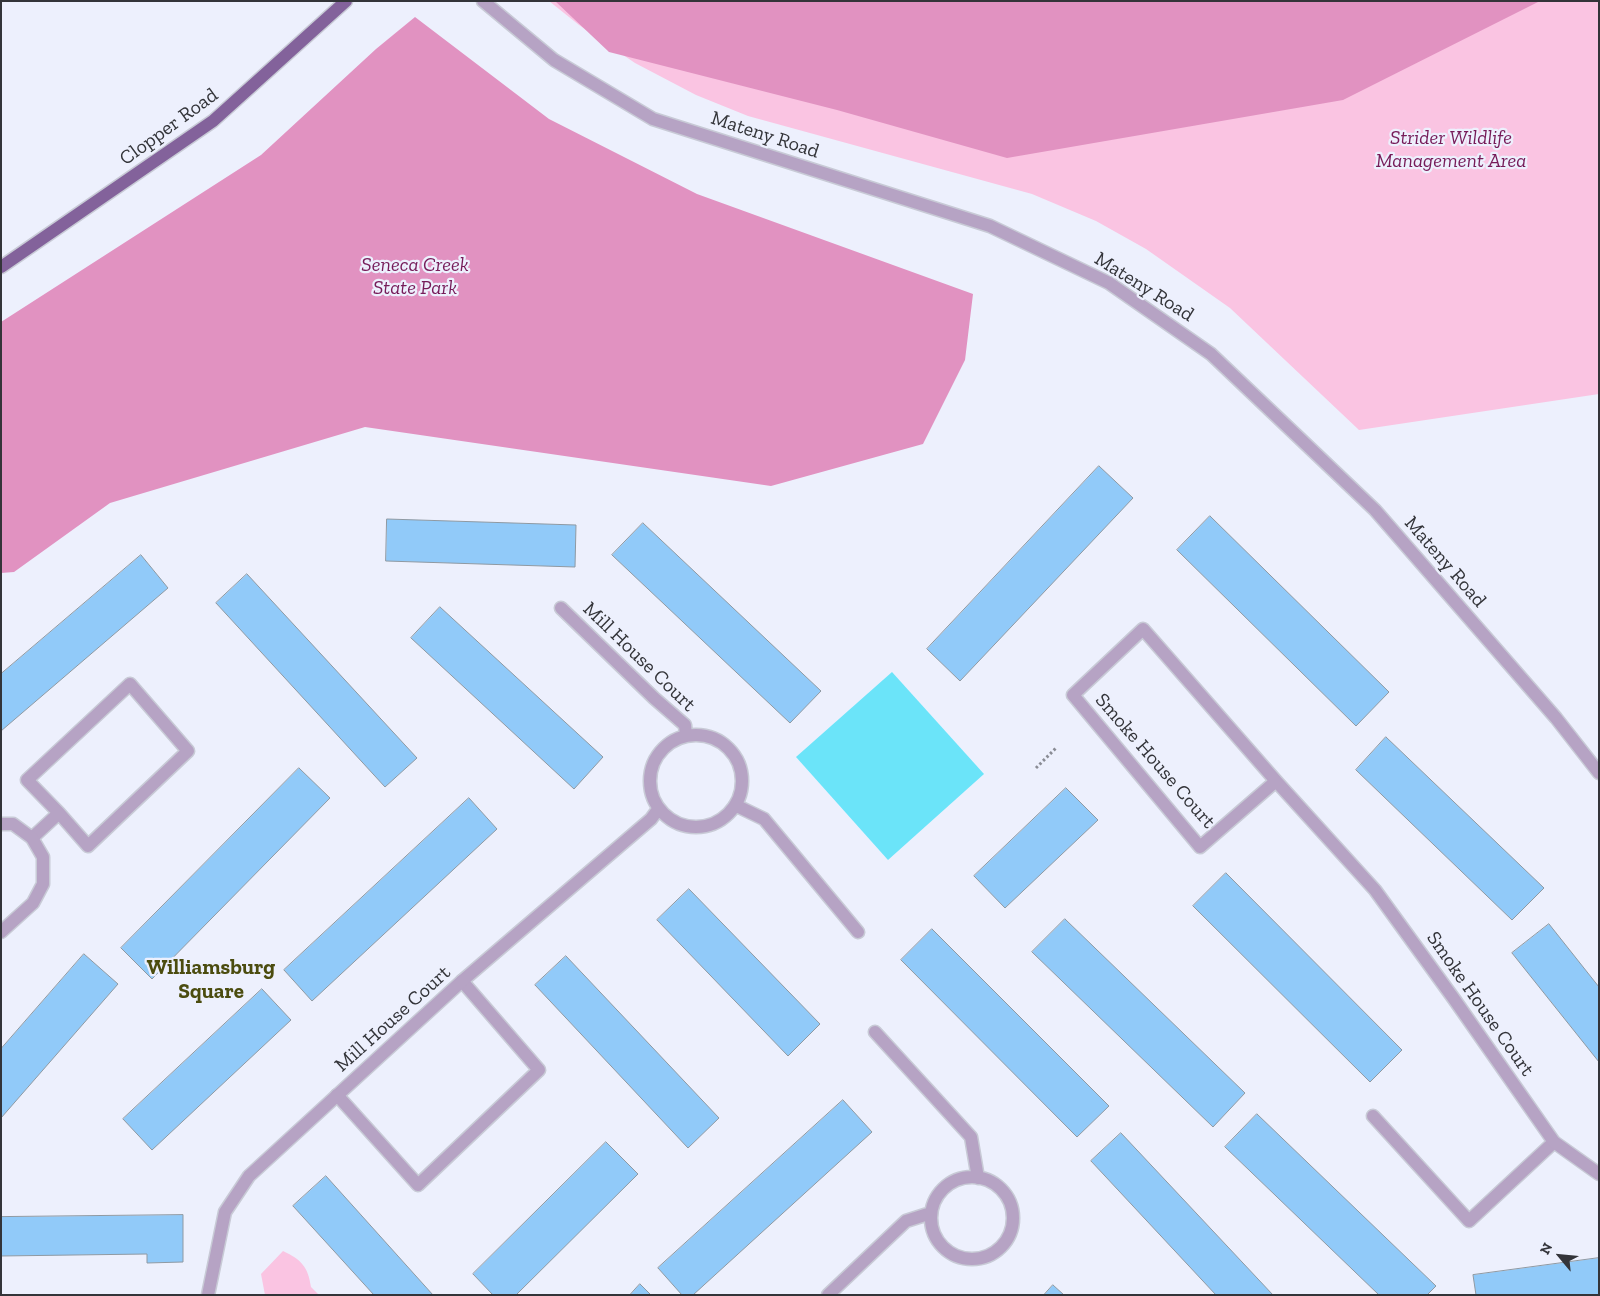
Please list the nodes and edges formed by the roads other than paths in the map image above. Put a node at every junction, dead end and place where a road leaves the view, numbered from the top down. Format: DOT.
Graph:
graph roads {
  1 [pos="346,1"];
  2 [pos="482,1"];
  3 [pos="1,267"];
  4 [pos="561,608"];
  5 [pos="686,736"];
  6 [pos="1599,773"];
  7 [pos="1276,781"];
  8 [pos="736,805"];
  9 [pos="659,808"];
  10 [pos="59,813"];
  11 [pos="1,824"];
  12 [pos="32,838"];
  13 [pos="1,932"];
  14 [pos="858,932"];
  15 [pos="462,982"];
  16 [pos="876,1032"];
  17 [pos="337,1095"];
  18 [pos="1373,1116"];
  19 [pos="1554,1142"];
  20 [pos="1599,1174"];
  21 [pos="978,1178"];
  22 [pos="931,1213"];
  23 [pos="208,1295"];
  24 [pos="828,1295"];
  1 -- 3 [label="main road, Clopper Road"];
  2 -- 6 [label="street, Mateny Road"];
  4 -- 5 [label="street, Mill House Court"];
  5 -- 8 [label="street, Mill House Court"];
  5 -- 9 [label="street, Mill House Court"];
  7 -- 7 [label="street, Smoke House Court"];
  7 -- 19 [label="street, Smoke House Court"];
  8 -- 9 [label="street"];
  8 -- 14 [label="street"];
  9 -- 15 [label="street, Mill House Court"];
  10 -- 10 [label="street"];
  10 -- 12 [label="street"];
  11 -- 12 [label="street"];
  12 -- 13 [label="street"];
  15 -- 17 [label="street, Mill House Court"];
  15 -- 17 [label="street"];
  16 -- 21 [label="street"];
  17 -- 23 [label="street, Mill House Court"];
  18 -- 19 [label="street"];
  19 -- 20 [label="street, Smoke House Court"];
  21 -- 22 [label="street"];
  21 -- 22 [label="street"];
  22 -- 24 [label="street"];
}
